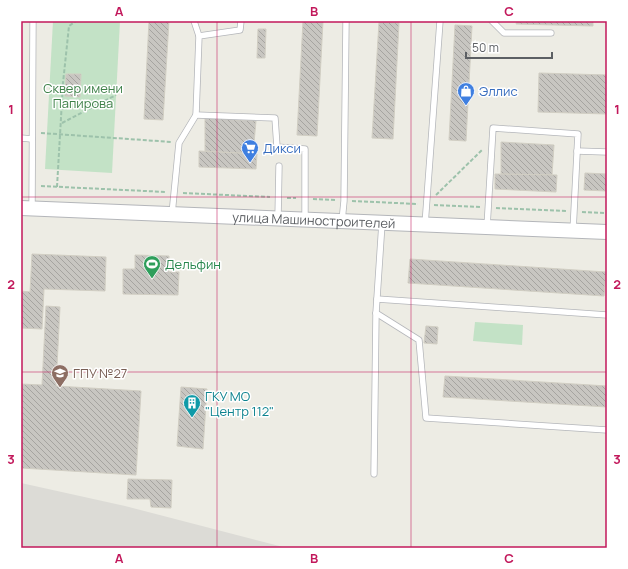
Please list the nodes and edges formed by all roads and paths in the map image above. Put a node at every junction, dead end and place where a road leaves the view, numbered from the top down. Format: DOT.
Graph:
graph roads {
  1 [pos="33,21"];
  2 [pos="76,21"];
  3 [pos="194,21"];
  4 [pos="241,21"];
  5 [pos="346,21"];
  6 [pos="440,21"];
  7 [pos="492,21"];
  8 [pos="551,33"];
  9 [pos="199,36"];
  10 [pos="116,95"];
  11 [pos="196,115"];
  12 [pos="61,123"];
  13 [pos="61,134"];
  14 [pos="32,136"];
  15 [pos="21,138"];
  16 [pos="493,140"];
  17 [pos="179,143"];
  18 [pos="577,151"];
  19 [pos="607,152"];
  20 [pos="280,166"];
  21 [pos="57,187"];
  22 [pos="426,204"];
  23 [pos="26,208"];
  24 [pos="172,214"];
  25 [pos="278,219"];
  26 [pos="305,220"];
  27 [pos="342,221"];
  28 [pos="382,223"];
  29 [pos="425,225"];
  30 [pos="487,227"];
  31 [pos="573,231"];
  32 [pos="607,232"];
  33 [pos="377,299"];
  34 [pos="376,313"];
  35 [pos="607,315"];
  36 [pos="607,430"];
  37 [pos="374,474"];
  1 -- 14 [label="lane"];
  2 -- 12 [label="path"];
  3 -- 9 [label="lane"];
  4 -- 9 [label="lane"];
  5 -- 27 [label="lane"];
  6 -- 22 [label="lane"];
  7 -- 8 [label="lane"];
  9 -- 11 [label="lane"];
  10 -- 12 [label="path"];
  11 -- 17 [label="lane"];
  11 -- 26 [label="lane"];
  12 -- 13 [label="path"];
  13 -- 14 [label="path"];
  13 -- 17 [label="path"];
  13 -- 21 [label="path"];
  14 -- 15 [label="lane"];
  14 -- 23 [label="lane"];
  16 -- 18 [label="lane"];
  16 -- 22 [label="path"];
  16 -- 30 [label="lane"];
  17 -- 24 [label="lane"];
  18 -- 19 [label="lane"];
  18 -- 31 [label="lane"];
  20 -- 25 [label="lane"];
  22 -- 29 [label="lane"];
  23 -- 24 [label="street, улица Машиностроителей"];
  24 -- 25 [label="street, улица Машиностроителей"];
  25 -- 26 [label="street, улица Машиностроителей"];
  26 -- 27 [label="street, улица Машиностроителей"];
  27 -- 28 [label="street, улица Машиностроителей"];
  28 -- 29 [label="street, улица Машиностроителей"];
  28 -- 33 [label="lane"];
  29 -- 30 [label="street, улица Машиностроителей"];
  30 -- 31 [label="street, улица Машиностроителей"];
  31 -- 32 [label="street, улица Машиностроителей"];
  33 -- 34 [label="lane"];
  33 -- 35 [label="lane"];
  34 -- 36 [label="lane"];
  34 -- 37 [label="lane"];
}
